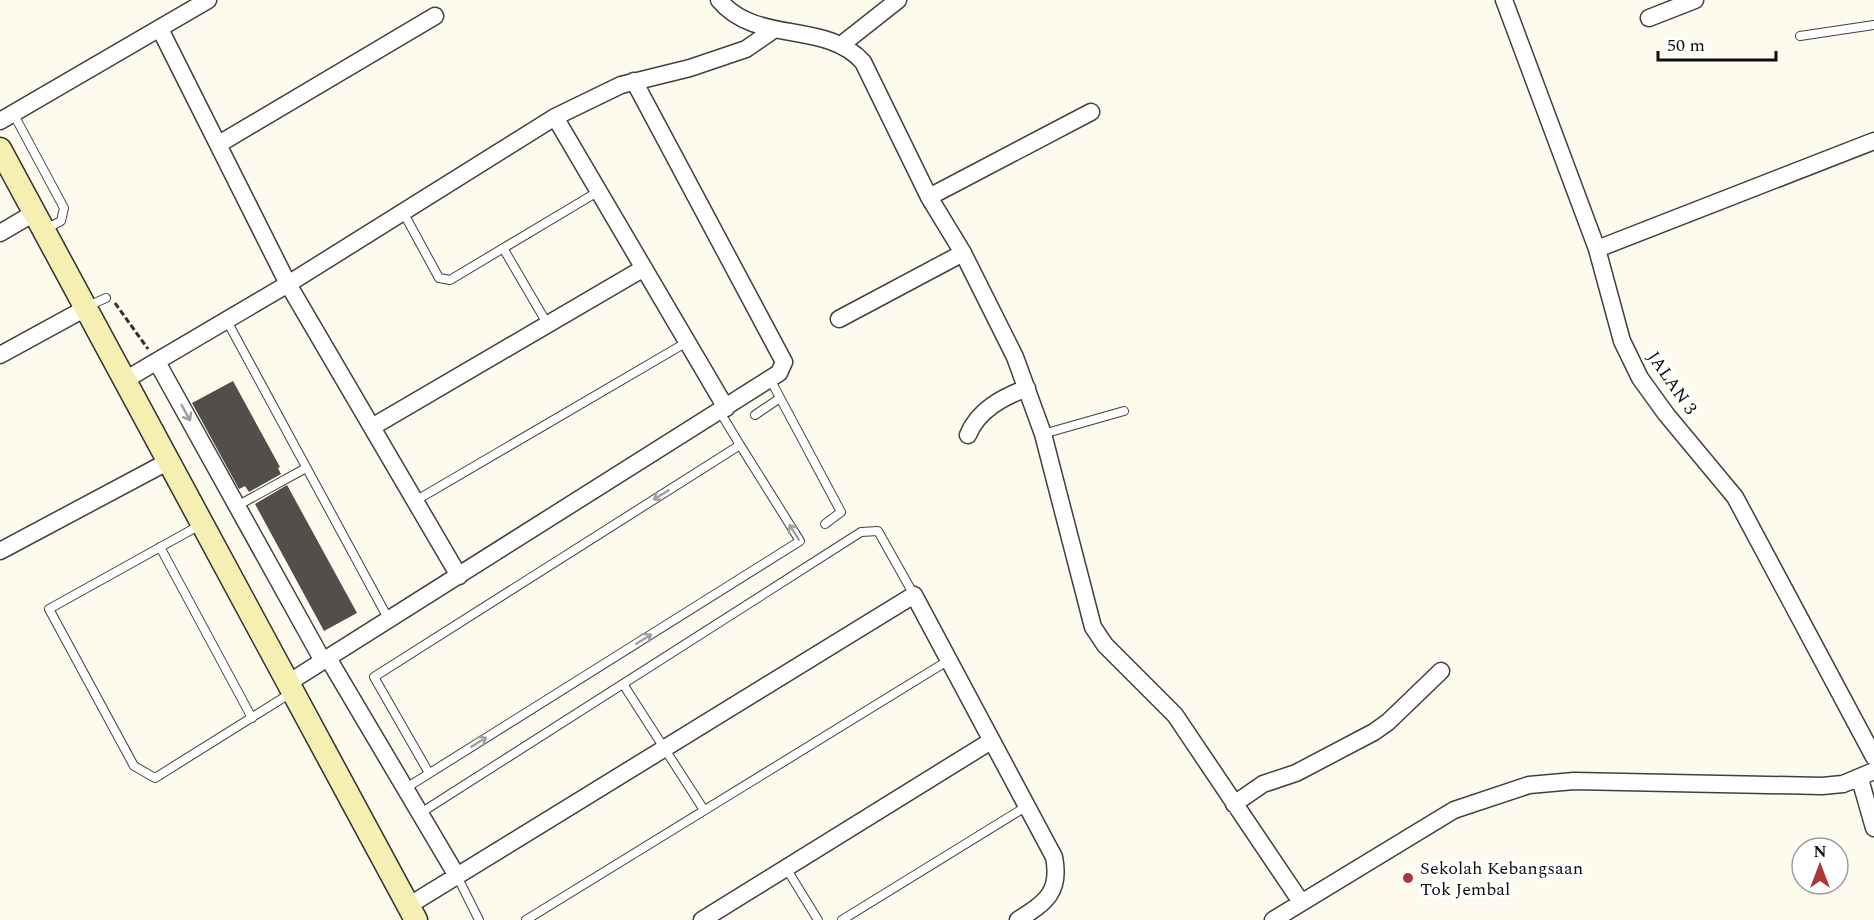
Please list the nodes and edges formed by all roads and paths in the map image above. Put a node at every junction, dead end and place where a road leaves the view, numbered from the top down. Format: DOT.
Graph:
graph roads {
  1 [pos="208,0"];
  2 [pos="719,0"];
  3 [pos="898,0"];
  4 [pos="1504,0"];
  5 [pos="1695,0"];
  6 [pos="435,16"];
  7 [pos="1649,18"];
  8 [pos="1874,25"];
  9 [pos="160,29"];
  10 [pos="772,31"];
  11 [pos="1800,36"];
  12 [pos="841,45"];
  13 [pos="634,81"];
  14 [pos="1091,112"];
  15 [pos="7,117"];
  16 [pos="555,117"];
  17 [pos="1874,141"];
  18 [pos="219,144"];
  19 [pos="0,149"];
  20 [pos="599,191"];
  21 [pos="929,197"];
  22 [pos="403,212"];
  23 [pos="39,221"];
  24 [pos="0,233"];
  25 [pos="503,248"];
  26 [pos="1597,249"];
  27 [pos="963,253"];
  28 [pos="644,268"];
  29 [pos="288,284"];
  30 [pos="106,298"];
  31 [pos="86,308"];
  32 [pos="839,319"];
  33 [pos="226,321"];
  34 [pos="548,325"];
  35 [pos="687,342"];
  36 [pos="0,355"];
  37 [pos="157,362"];
  38 [pos="770,379"];
  39 [pos="125,380"];
  40 [pos="1027,388"];
  41 [pos="780,398"];
  42 [pos="723,410"];
  43 [pos="1124,411"];
  44 [pos="755,415"];
  45 [pos="372,428"];
  46 [pos="1043,434"];
  47 [pos="968,435"];
  48 [pos="740,445"];
  49 [pos="169,461"];
  50 [pos="306,468"];
  51 [pos="415,501"];
  52 [pos="237,506"];
  53 [pos="203,524"];
  54 [pos="825,524"];
  55 [pos="160,547"];
  56 [pos="0,551"];
  57 [pos="459,576"];
  58 [pos="914,595"];
  59 [pos="389,620"];
  60 [pos="326,660"];
  61 [pos="949,660"];
  62 [pos="1441,671"];
  63 [pos="623,684"];
  64 [pos="290,688"];
  65 [pos="252,718"];
  66 [pos="991,741"];
  67 [pos="664,748"];
  68 [pos="1874,757"];
  69 [pos="429,773"];
  70 [pos="1867,775"];
  71 [pos="406,788"];
  72 [pos="1234,804"];
  73 [pos="1027,806"];
  74 [pos="704,810"];
  75 [pos="419,814"];
  76 [pos="1874,828"];
  77 [pos="786,868"];
  78 [pos="457,876"];
  79 [pos="1301,902"];
  80 [pos="412,913"];
  81 [pos="710,918"];
  82 [pos="479,920"];
  83 [pos="526,920"];
  84 [pos="818,920"];
  85 [pos="842,920"];
  86 [pos="1018,920"];
  87 [pos="1273,920"];
  1 -- 9 [label="street"];
  2 -- 10 [label="street"];
  3 -- 12 [label="street"];
  4 -- 26 [label="street, JALAN 3"];
  5 -- 7 [label="street"];
  6 -- 18 [label="street"];
  8 -- 11 [label="lane"];
  9 -- 15 [label="street"];
  9 -- 18 [label="street"];
  10 -- 12 [label="street"];
  10 -- 13 [label="street"];
  12 -- 21 [label="street"];
  13 -- 16 [label="street"];
  13 -- 38 [label="street"];
  14 -- 21 [label="street"];
  15 -- 23 [label="lane"];
  16 -- 20 [label="street"];
  16 -- 22 [label="street"];
  17 -- 26 [label="street"];
  18 -- 29 [label="street"];
  19 -- 23 [label="main road"];
  20 -- 25 [label="lane"];
  20 -- 28 [label="street"];
  21 -- 27 [label="street"];
  22 -- 25 [label="lane"];
  22 -- 29 [label="street"];
  23 -- 24 [label="street"];
  23 -- 31 [label="main road"];
  25 -- 34 [label="lane"];
  26 -- 68 [label="street, JALAN 3"];
  27 -- 32 [label="street"];
  27 -- 40 [label="street"];
  28 -- 34 [label="street"];
  28 -- 35 [label="street"];
  29 -- 33 [label="street"];
  29 -- 45 [label="street"];
  30 -- 31 [label="lane"];
  30 -- 37 [label="path"];
  31 -- 36 [label="street"];
  31 -- 39 [label="main road"];
  33 -- 37 [label="street"];
  33 -- 50 [label="lane"];
  34 -- 45 [label="street"];
  35 -- 42 [label="street"];
  35 -- 51 [label="lane"];
  37 -- 39 [label="street"];
  37 -- 52 [label="street, one-way"];
  38 -- 41 [label="lane"];
  38 -- 42 [label="street"];
  39 -- 49 [label="main road"];
  40 -- 46 [label="street"];
  40 -- 47 [label="street"];
  41 -- 44 [label="lane"];
  41 -- 54 [label="lane"];
  42 -- 48 [label="lane"];
  42 -- 57 [label="street"];
  43 -- 46 [label="lane"];
  45 -- 51 [label="street"];
  46 -- 72 [label="street"];
  48 -- 69 [label="lane, one-way"];
  69 -- 48 [label="lane, one-way"];
  49 -- 53 [label="main road"];
  49 -- 56 [label="street"];
  50 -- 52 [label="lane"];
  50 -- 59 [label="lane"];
  51 -- 57 [label="street"];
  52 -- 60 [label="street"];
  53 -- 55 [label="lane"];
  53 -- 64 [label="main road"];
  55 -- 65 [label="lane"];
  55 -- 65 [label="lane"];
  57 -- 59 [label="street"];
  58 -- 61 [label="street"];
  58 -- 63 [label="lane"];
  58 -- 67 [label="street"];
  59 -- 60 [label="street"];
  60 -- 64 [label="street"];
  60 -- 71 [label="street"];
  61 -- 66 [label="street"];
  61 -- 74 [label="lane"];
  62 -- 72 [label="street"];
  63 -- 67 [label="lane"];
  63 -- 75 [label="lane"];
  64 -- 65 [label="lane"];
  64 -- 80 [label="main road"];
  66 -- 73 [label="street"];
  66 -- 77 [label="street"];
  67 -- 74 [label="lane"];
  67 -- 78 [label="street"];
  69 -- 71 [label="lane"];
  70 -- 76 [label="street"];
  70 -- 79 [label="street"];
  71 -- 75 [label="street"];
  72 -- 79 [label="street"];
  73 -- 85 [label="lane"];
  73 -- 86 [label="street"];
  74 -- 83 [label="lane"];
  75 -- 78 [label="street"];
  77 -- 81 [label="street"];
  77 -- 84 [label="lane"];
  78 -- 80 [label="street"];
  78 -- 82 [label="lane"];
  79 -- 87 [label="street"];
}
